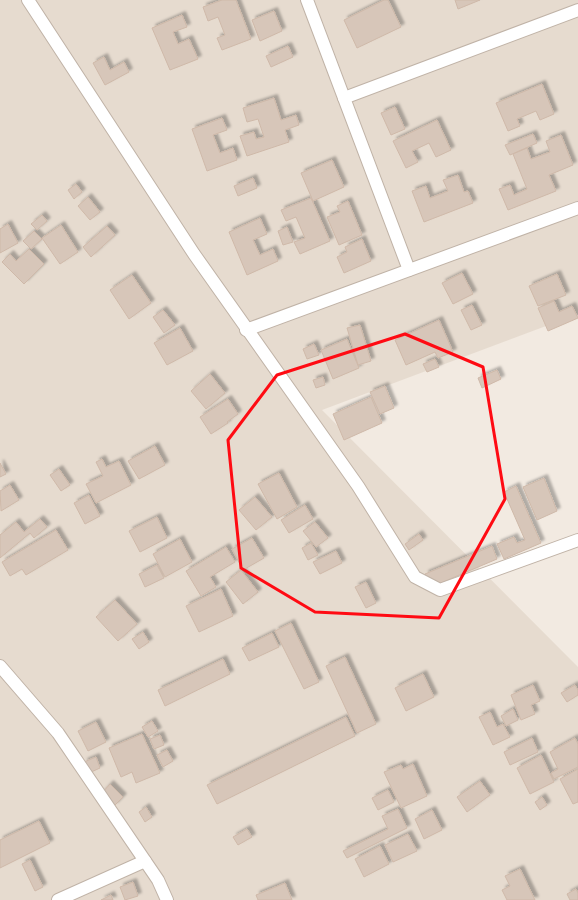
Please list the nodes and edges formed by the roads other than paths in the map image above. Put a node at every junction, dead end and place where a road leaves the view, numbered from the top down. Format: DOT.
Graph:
graph roads {
  1 [pos="307,0"];
  2 [pos="31,1"];
  3 [pos="578,10"];
  4 [pos="344,98"];
  5 [pos="578,208"];
  6 [pos="409,270"];
  7 [pos="246,330"];
  8 [pos="578,540"];
  9 [pos="0,666"];
  10 [pos="145,860"];
  11 [pos="58,900"];
  12 [pos="167,900"];
  1 -- 4 [label="street"];
  2 -- 7 [label="street"];
  3 -- 4 [label="street"];
  4 -- 6 [label="street"];
  5 -- 6 [label="street"];
  6 -- 7 [label="street"];
  7 -- 8 [label="street"];
  9 -- 10 [label="street"];
  10 -- 11 [label="street"];
  10 -- 12 [label="street"];
}
